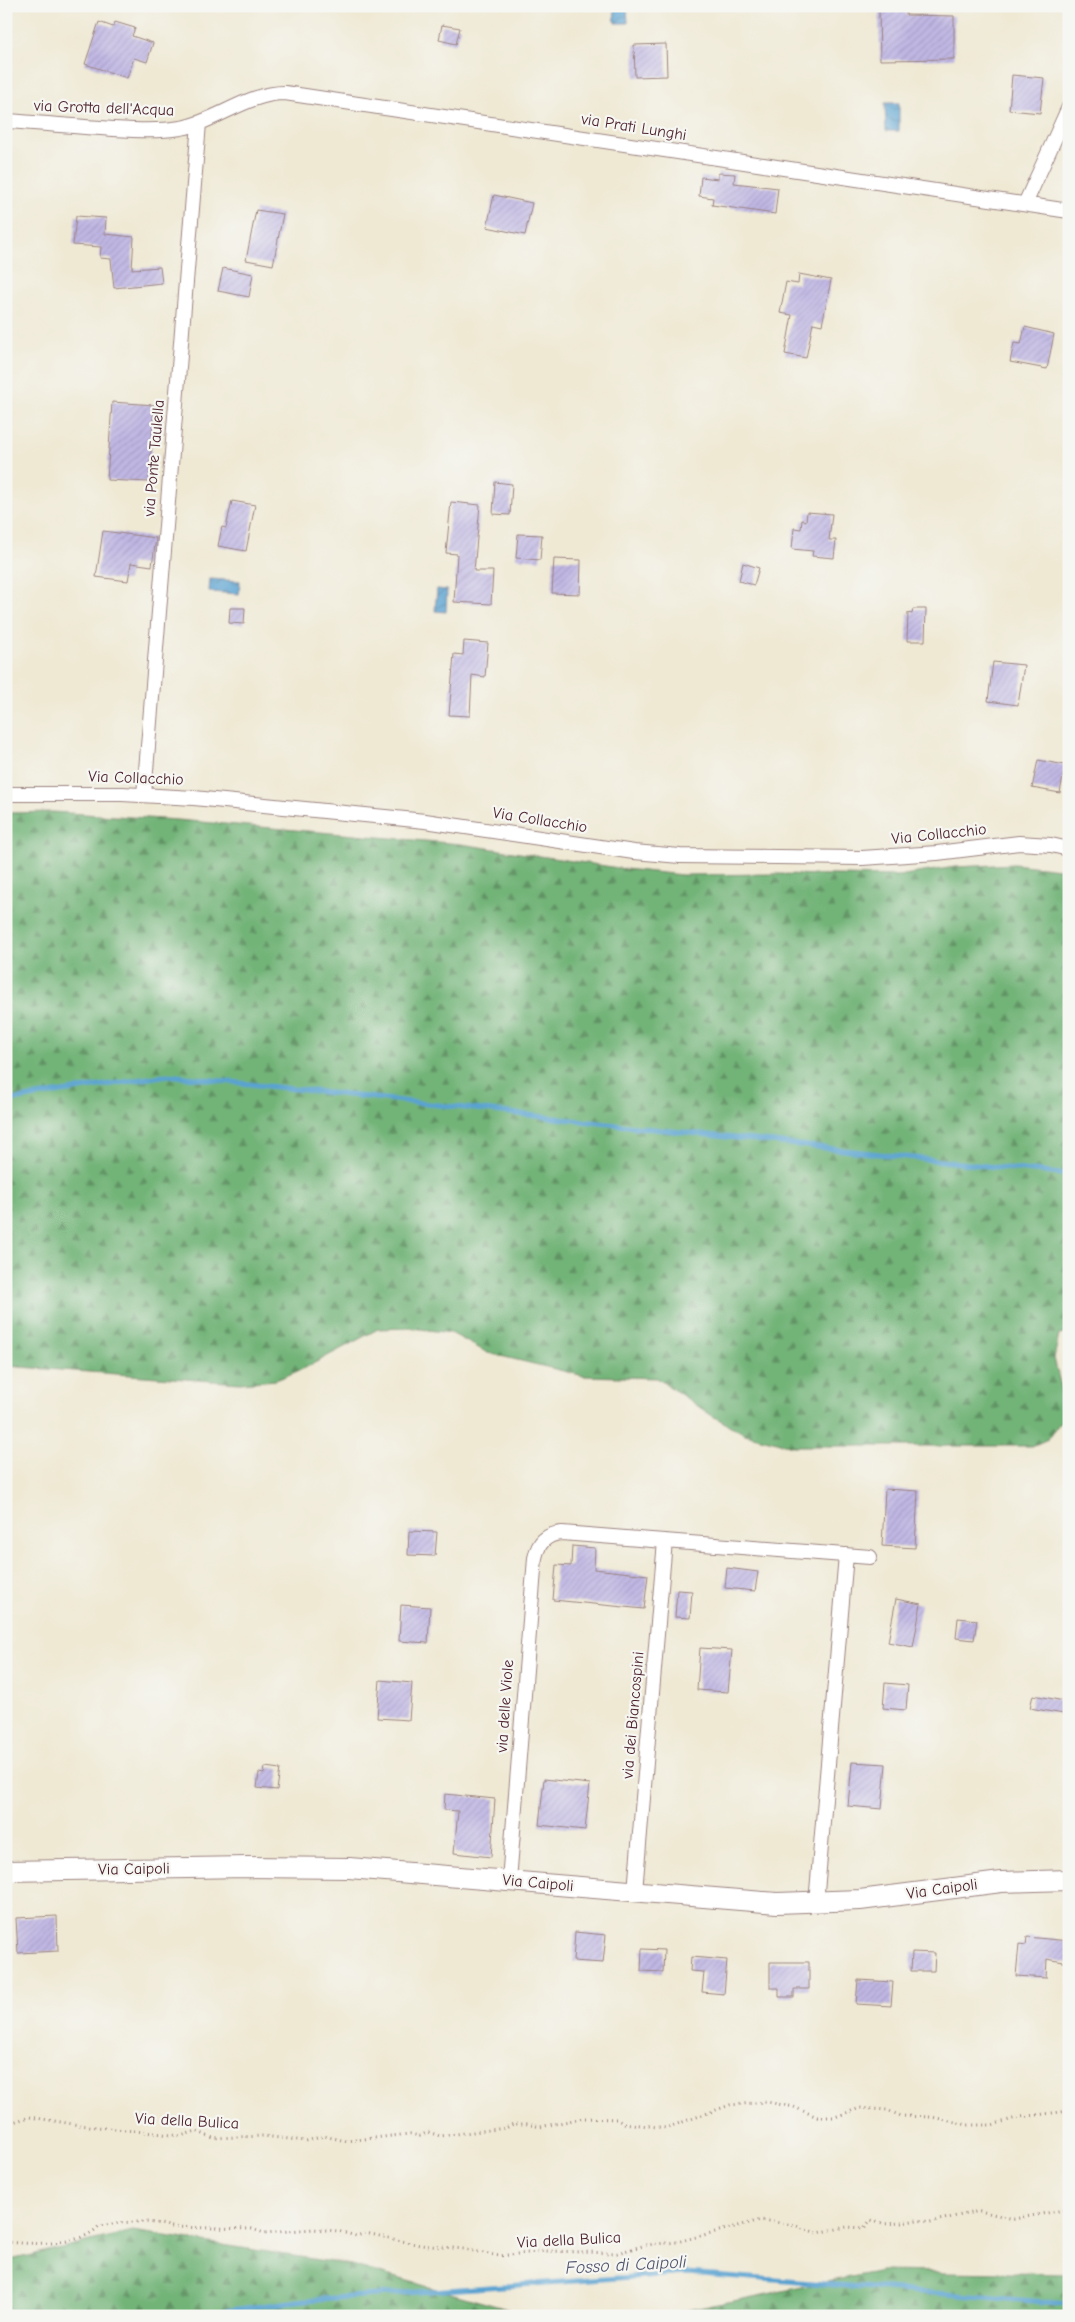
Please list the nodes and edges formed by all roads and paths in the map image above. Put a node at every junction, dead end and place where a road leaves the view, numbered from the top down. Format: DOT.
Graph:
graph roads {
  1 [pos="1069,107"];
  2 [pos="6,121"];
  3 [pos="199,123"];
  4 [pos="1026,204"];
  5 [pos="1069,211"];
  6 [pos="6,794"];
  7 [pos="144,795"];
  8 [pos="1069,849"];
  9 [pos="665,1541"];
  10 [pos="846,1555"];
  11 [pos="870,1557"];
  12 [pos="6,1871"];
  13 [pos="1069,1880"];
  14 [pos="509,1881"];
  15 [pos="635,1891"];
  16 [pos="816,1903"];
  17 [pos="1069,2111"];
  18 [pos="6,2124"];
  19 [pos="1069,2209"];
  20 [pos="6,2242"];
  1 -- 4 [label="street"];
  2 -- 3 [label="street, via Grotta dell'Acqua"];
  3 -- 4 [label="street, via Prati Lunghi"];
  3 -- 7 [label="street, via Ponte Taulella"];
  4 -- 5 [label="street, via Prati Lunghi"];
  6 -- 7 [label="street, Via Collacchio"];
  7 -- 8 [label="street, Via Collacchio"];
  9 -- 10 [label="street"];
  9 -- 14 [label="street, via delle Viole"];
  9 -- 15 [label="street, via dei Biancospini"];
  10 -- 11 [label="street"];
  10 -- 16 [label="street"];
  12 -- 14 [label="street, Via Caipoli"];
  13 -- 16 [label="street, Via Caipoli"];
  14 -- 15 [label="street, Via Caipoli"];
  15 -- 16 [label="street, Via Caipoli"];
  17 -- 18 [label="path, Via della Bulica"];
  19 -- 20 [label="path, Via della Bulica"];
}
